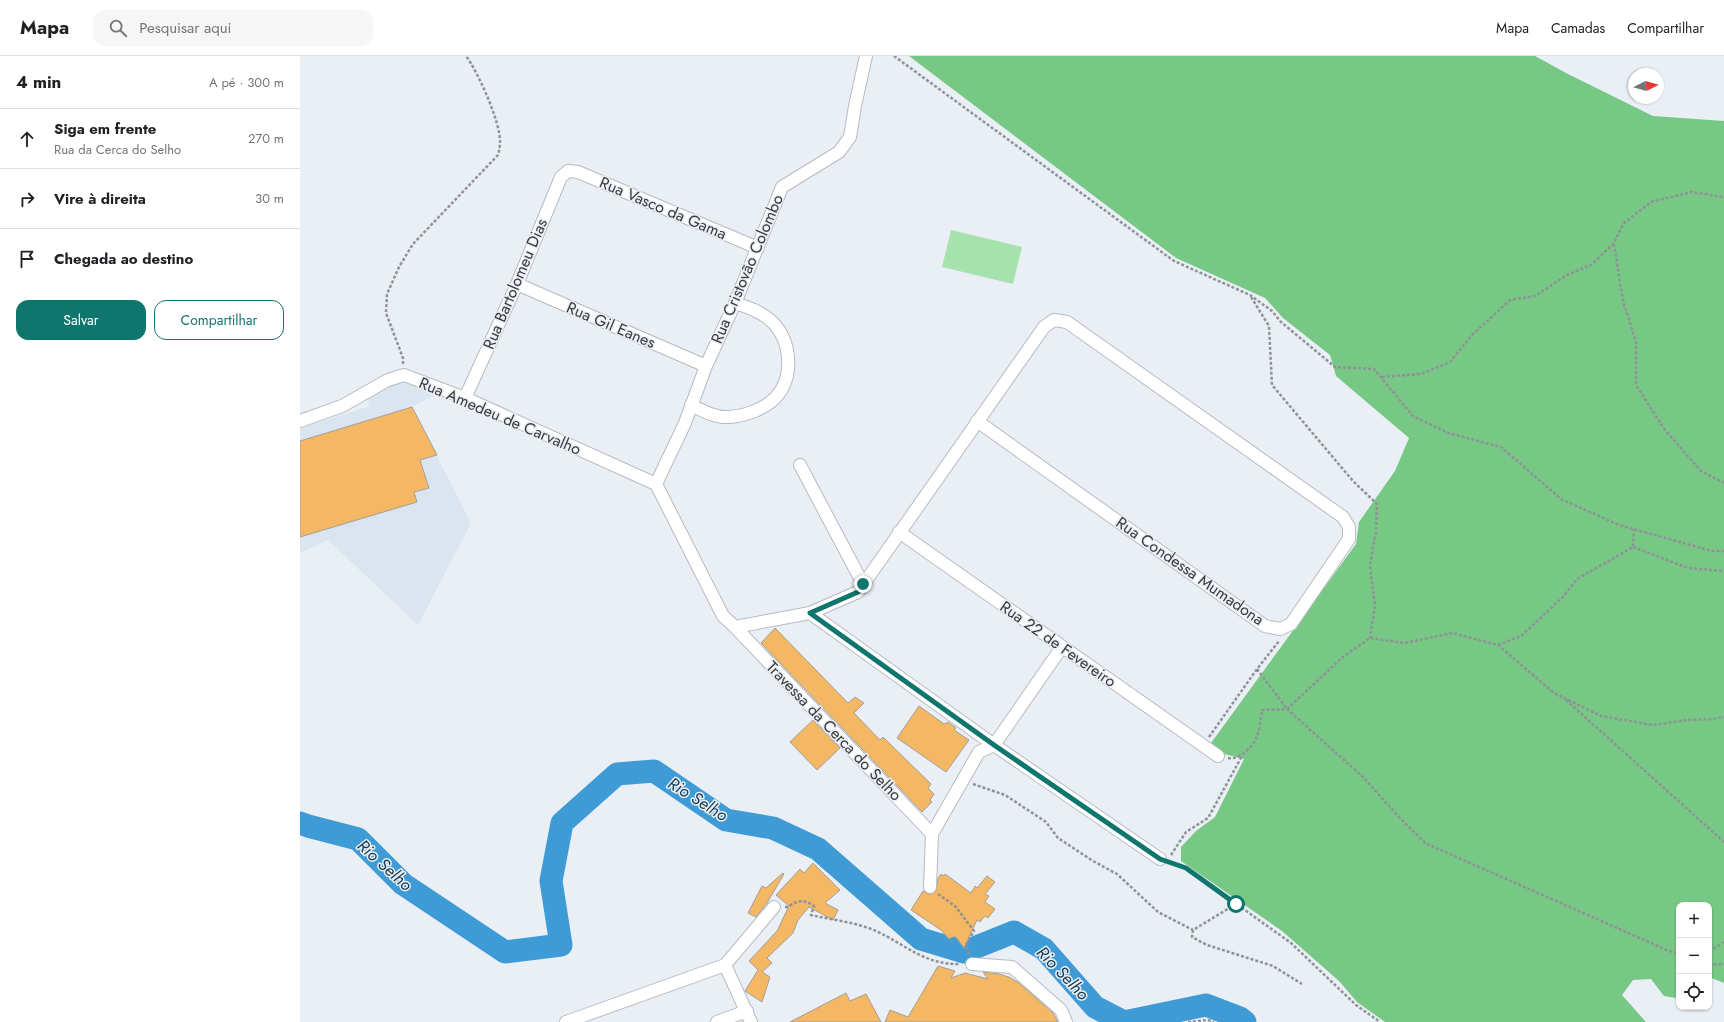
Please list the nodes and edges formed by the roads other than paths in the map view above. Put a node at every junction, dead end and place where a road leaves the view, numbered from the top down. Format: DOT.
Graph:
graph roads {
  1 [pos="866,56"];
  2 [pos="568,171"];
  3 [pos="758,248"];
  4 [pos="517,284"];
  5 [pos="735,302"];
  6 [pos="706,366"];
  7 [pos="465,398"];
  8 [pos="691,405"];
  9 [pos="977,421"];
  10 [pos="300,422"];
  11 [pos="800,465"];
  12 [pos="656,484"];
  13 [pos="899,532"];
  14 [pos="863,584"];
  15 [pos="810,613"];
  16 [pos="735,627"];
  17 [pos="1062,647"];
  18 [pos="994,745"];
  19 [pos="1218,756"];
  20 [pos="932,834"];
  21 [pos="1164,860"];
  22 [pos="930,887"];
  23 [pos="779,907"];
  24 [pos="972,964"];
  25 [pos="725,965"];
  26 [pos="749,1017"];
  27 [pos="566,1022"];
  28 [pos="717,1022"];
  29 [pos="1066,1022"];
  1 -- 3 [label="street, Rua Cristovão Colombo"];
  2 -- 3 [label="street, Rua Vasco da Gama"];
  2 -- 4 [label="street, Rua Bartolomeu Dias"];
  3 -- 5 [label="street, Rua Cristovão Colombo"];
  4 -- 6 [label="street, Rua Gil Eanes"];
  4 -- 7 [label="street, Rua Bartolomeu Dias"];
  5 -- 6 [label="street, Rua Cristovão Colombo"];
  5 -- 8 [label="street"];
  6 -- 8 [label="street, Rua Cristovão Colombo"];
  7 -- 10 [label="street, Rua Amedeu de Carvalho"];
  7 -- 12 [label="street, Rua Amedeu de Carvalho"];
  8 -- 12 [label="street, Rua Cristovão Colombo"];
  9 -- 9 [label="street, Rua Condessa Mumadona"];
  9 -- 13 [label="street"];
  11 -- 14 [label="street"];
  12 -- 16 [label="street, Travessa da Cerca do Selho"];
  13 -- 14 [label="street"];
  13 -- 17 [label="street, Rua 22 de Fevereiro"];
  14 -- 15 [label="street"];
  15 -- 16 [label="street"];
  15 -- 18 [label="street"];
  16 -- 20 [label="street, Travessa da Cerca do Selho"];
  17 -- 18 [label="street"];
  17 -- 19 [label="street, Rua 22 de Fevereiro"];
  18 -- 20 [label="street"];
  18 -- 21 [label="street"];
  20 -- 22 [label="street"];
  23 -- 25 [label="street"];
  24 -- 29 [label="street"];
  25 -- 26 [label="street"];
  25 -- 27 [label="street"];
  26 -- 28 [label="street"];
}
